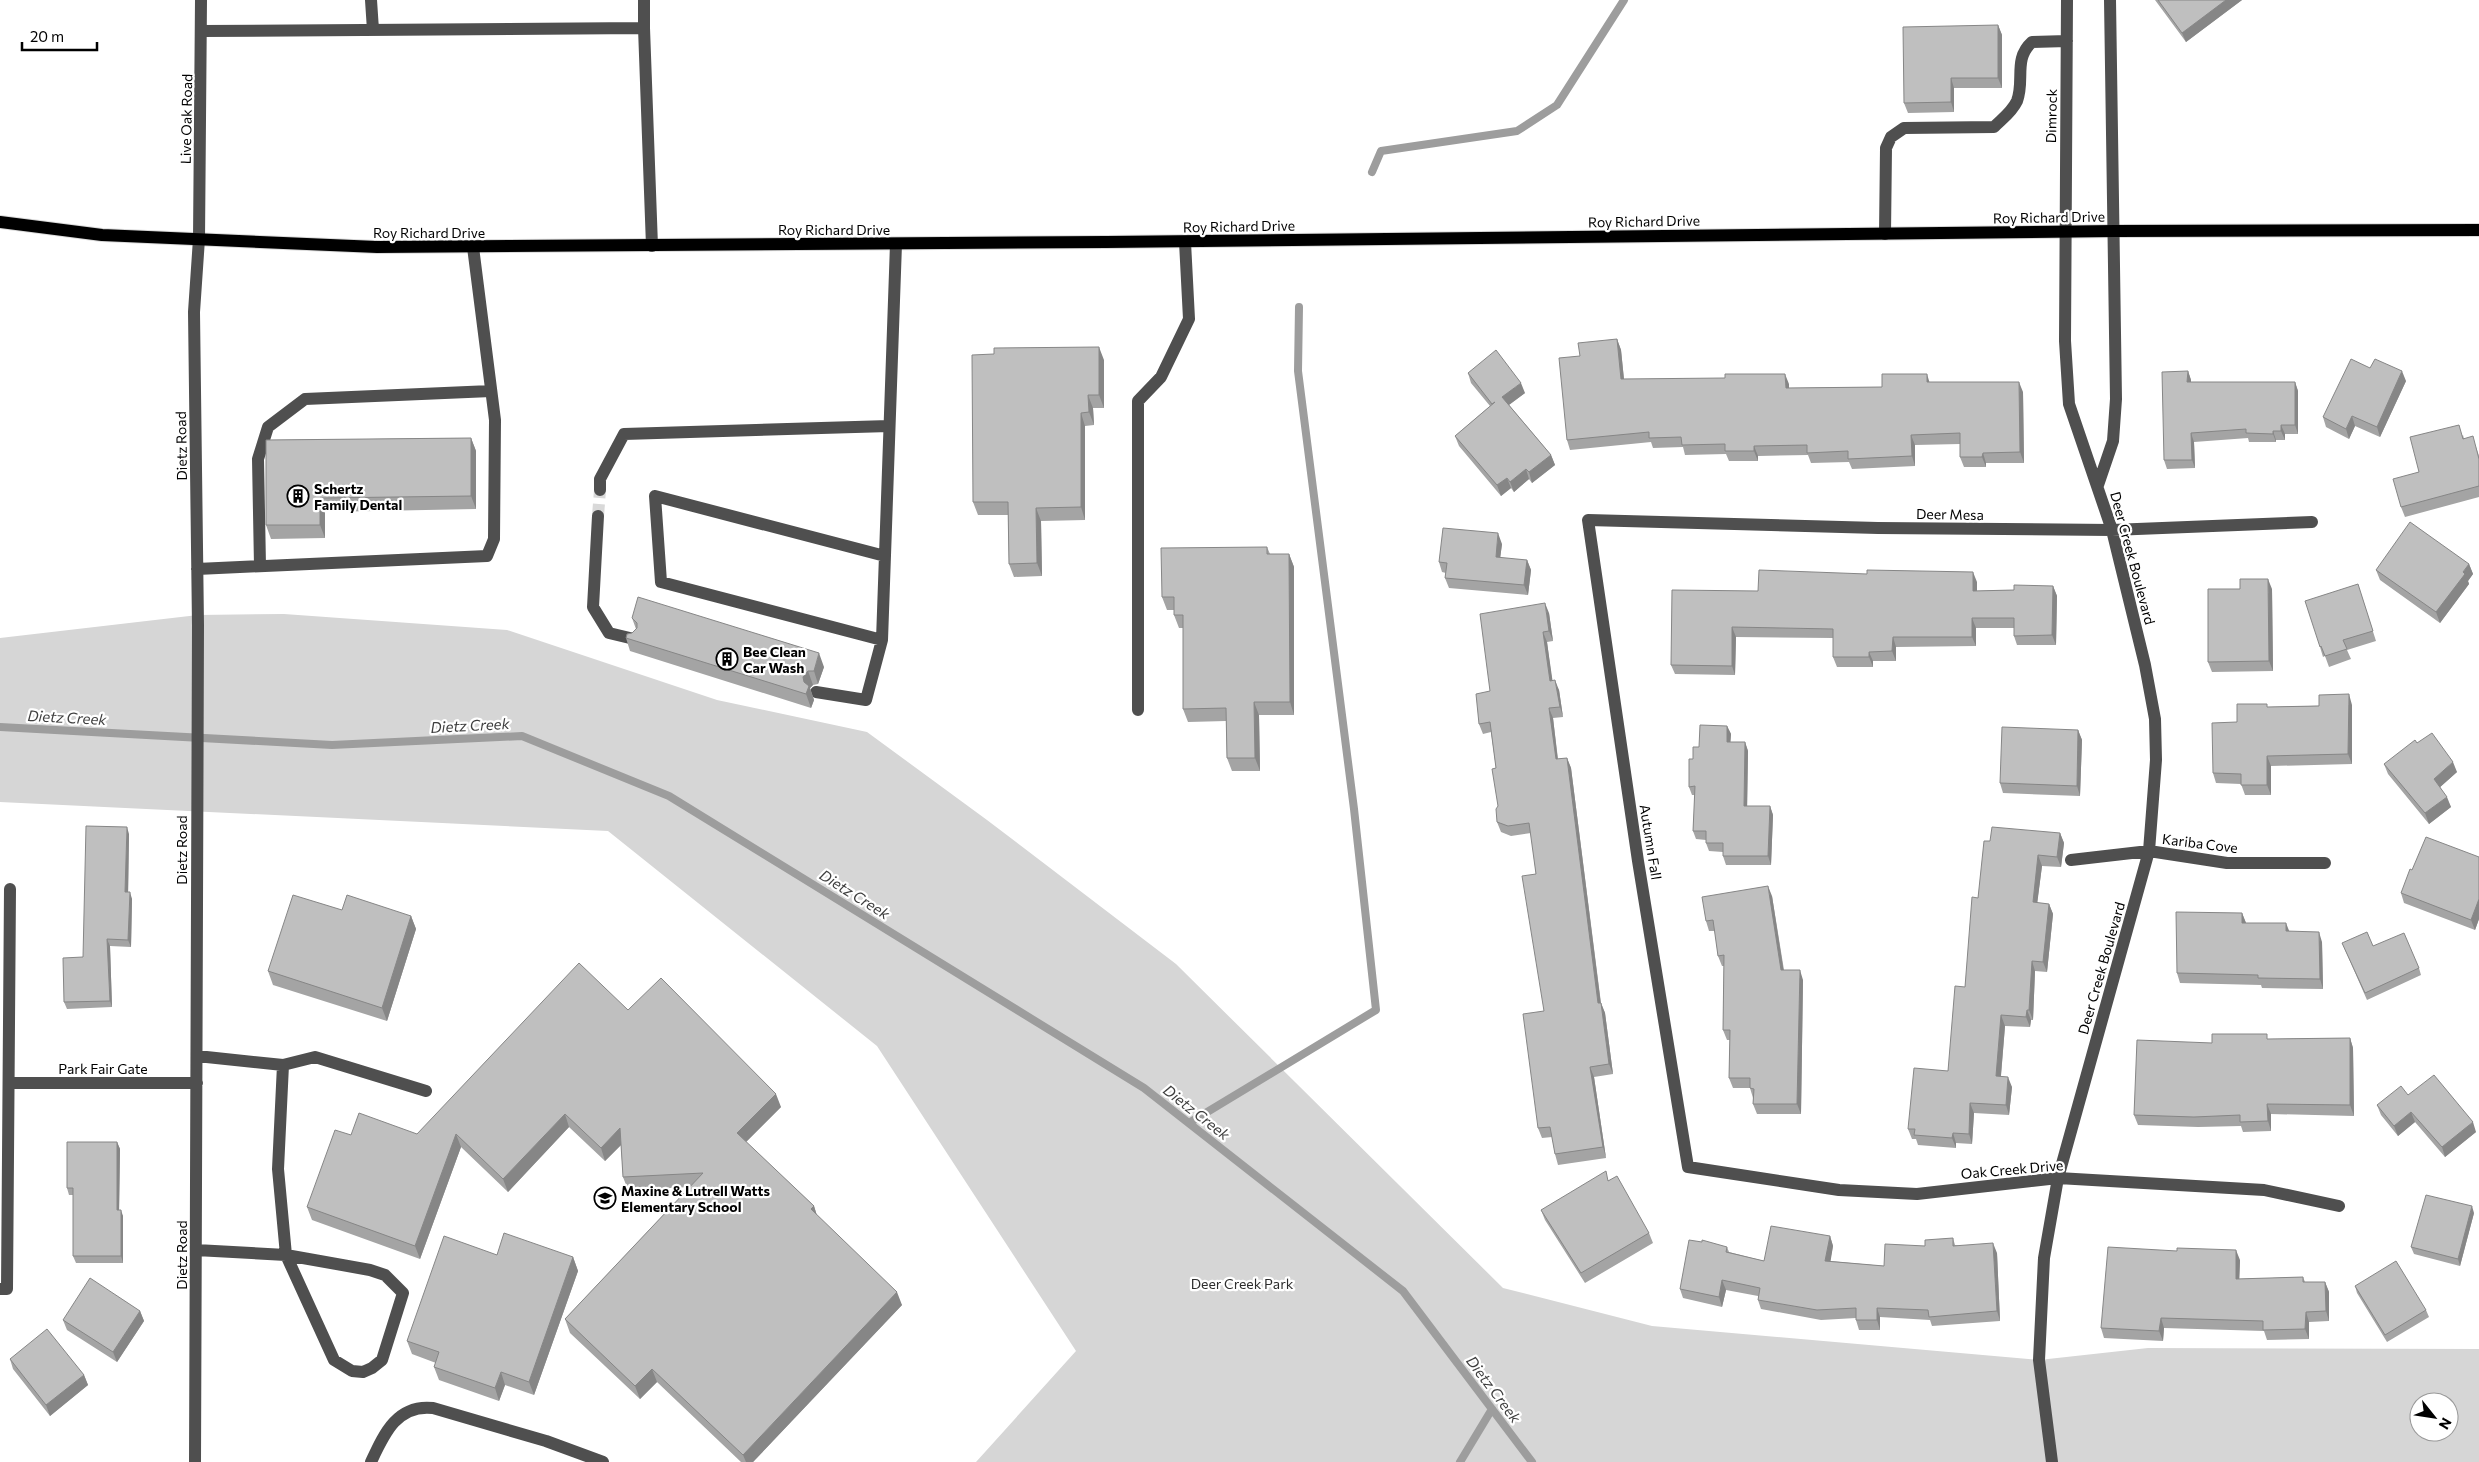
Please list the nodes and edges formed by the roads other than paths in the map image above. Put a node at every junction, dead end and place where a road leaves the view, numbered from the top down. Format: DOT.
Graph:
graph roads {
  1 [pos="201,0"];
  2 [pos="371,0"];
  3 [pos="644,0"];
  4 [pos="2067,0"];
  5 [pos="2110,0"];
  6 [pos="644,28"];
  7 [pos="373,30"];
  8 [pos="201,31"];
  9 [pos="2067,41"];
  10 [pos="0,222"];
  11 [pos="2479,230"];
  12 [pos="2064,231"];
  13 [pos="2115,231"];
  14 [pos="1885,234"];
  15 [pos="199,239"];
  16 [pos="1185,242"];
  17 [pos="896,244"];
  18 [pos="652,246"];
  19 [pos="472,247"];
  20 [pos="491,390"];
  21 [pos="889,426"];
  22 [pos="2098,484"];
  23 [pos="600,490"];
  24 [pos="598,516"];
  25 [pos="1588,520"];
  26 [pos="2312,522"];
  27 [pos="2112,530"];
  28 [pos="885,556"];
  29 [pos="260,566"];
  30 [pos="197,569"];
  31 [pos="634,639"];
  32 [pos="882,640"];
  33 [pos="816,692"];
  34 [pos="1138,710"];
  35 [pos="2149,851"];
  36 [pos="2071,860"];
  37 [pos="2325,863"];
  38 [pos="10,889"];
  39 [pos="197,1056"];
  40 [pos="283,1065"];
  41 [pos="197,1082"];
  42 [pos="9,1083"];
  43 [pos="426,1091"];
  44 [pos="1688,1167"];
  45 [pos="2058,1178"];
  46 [pos="2339,1206"];
  47 [pos="196,1250"];
  48 [pos="286,1255"];
  49 [pos="4,1289"];
  50 [pos="195,1462"];
  51 [pos="371,1462"];
  52 [pos="603,1462"];
  53 [pos="2052,1462"];
  1 -- 8 [label="street, Live Oak Road"];
  2 -- 7 [label="street"];
  3 -- 6 [label="street"];
  4 -- 9 [label="street, Dimrock"];
  5 -- 13 [label="street"];
  6 -- 7 [label="street"];
  6 -- 18 [label="street"];
  7 -- 8 [label="street"];
  8 -- 15 [label="street, Live Oak Road"];
  9 -- 12 [label="street, Dimrock"];
  9 -- 14 [label="street"];
  10 -- 15 [label="main road, Roy Richard Drive"];
  11 -- 13 [label="main road, Roy Richard Drive"];
  12 -- 13 [label="main road, Roy Richard Drive"];
  12 -- 14 [label="main road, Roy Richard Drive"];
  12 -- 22 [label="street, Deer Creek Boulevard"];
  13 -- 22 [label="street, Deer Creek Boulevard"];
  14 -- 16 [label="main road, Roy Richard Drive"];
  15 -- 19 [label="main road, Roy Richard Drive"];
  15 -- 30 [label="street, Dietz Road"];
  16 -- 17 [label="main road, Roy Richard Drive"];
  16 -- 34 [label="street"];
  17 -- 18 [label="main road, Roy Richard Drive"];
  17 -- 21 [label="street"];
  18 -- 19 [label="main road, Roy Richard Drive"];
  19 -- 20 [label="street"];
  20 -- 29 [label="street"];
  20 -- 29 [label="street"];
  21 -- 23 [label="street"];
  21 -- 28 [label="street"];
  22 -- 27 [label="street, Deer Creek Boulevard"];
  24 -- 31 [label="street"];
  25 -- 27 [label="street, Deer Mesa"];
  25 -- 44 [label="street, Autumn Fall"];
  26 -- 27 [label="street, Deer Mesa"];
  27 -- 35 [label="street, Deer Creek Boulevard"];
  28 -- 32 [label="street"];
  28 -- 32 [label="street"];
  29 -- 30 [label="street"];
  30 -- 39 [label="street, Dietz Road"];
  32 -- 33 [label="street"];
  35 -- 36 [label="street, Kariba Cove"];
  35 -- 37 [label="street, Kariba Cove"];
  35 -- 45 [label="street, Deer Creek Boulevard"];
  38 -- 42 [label="street"];
  39 -- 40 [label="street"];
  39 -- 41 [label="street, Dietz Road"];
  40 -- 43 [label="street"];
  40 -- 48 [label="street"];
  41 -- 42 [label="street, Park Fair Gate"];
  41 -- 47 [label="street, Dietz Road"];
  42 -- 49 [label="street"];
  44 -- 45 [label="street, Oak Creek Drive"];
  45 -- 46 [label="street, Oak Creek Drive"];
  45 -- 53 [label="street, Deer Creek Boulevard"];
  47 -- 48 [label="street"];
  47 -- 50 [label="street, Dietz Road"];
  48 -- 48 [label="street"];
  51 -- 52 [label="street"];
}
